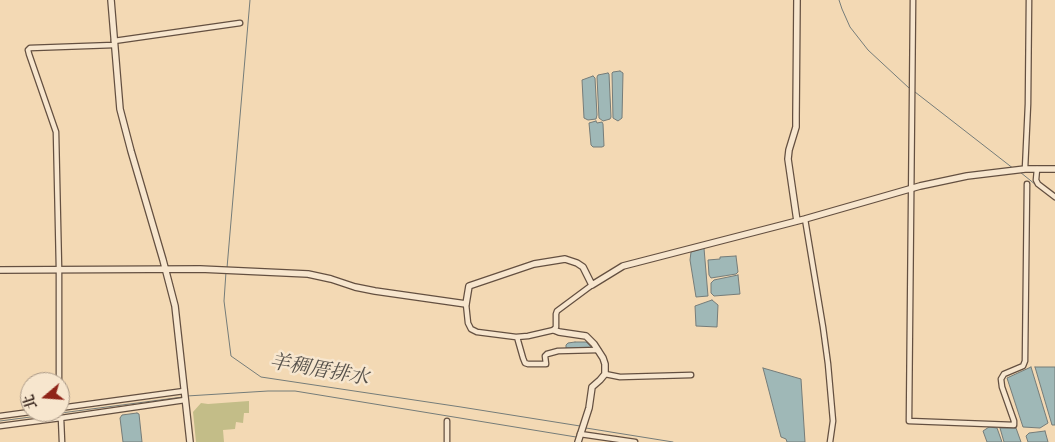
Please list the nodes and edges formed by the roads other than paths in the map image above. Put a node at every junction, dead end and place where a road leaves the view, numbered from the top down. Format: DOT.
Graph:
graph roads {
  1 [pos="110,0"];
  2 [pos="797,0"];
  3 [pos="913,0"];
  4 [pos="1029,0"];
  5 [pos="240,23"];
  6 [pos="114,43"];
  7 [pos="1037,169"];
  8 [pos="1055,169"];
  9 [pos="1024,170"];
  10 [pos="1027,184"];
  11 [pos="912,188"];
  12 [pos="1055,197"];
  13 [pos="805,219"];
  14 [pos="797,221"];
  15 [pos="0,270"];
  16 [pos="59,270"];
  17 [pos="165,270"];
  18 [pos="592,285"];
  19 [pos="466,304"];
  20 [pos="554,330"];
  21 [pos="517,337"];
  22 [pos="598,350"];
  23 [pos="59,372"];
  24 [pos="605,374"];
  25 [pos="691,375"];
  26 [pos="184,395"];
  27 [pos="70,407"];
  28 [pos="20,413"];
  29 [pos="0,416"];
  30 [pos="70,416"];
  31 [pos="447,421"];
  32 [pos="30,422"];
  33 [pos="61,422"];
  34 [pos="0,426"];
  35 [pos="580,434"];
  36 [pos="62,442"];
  37 [pos="190,442"];
  38 [pos="447,442"];
  39 [pos="578,442"];
  40 [pos="635,442"];
  41 [pos="830,442"];
  1 -- 6 [label="street"];
  2 -- 14 [label="street"];
  3 -- 11 [label="street"];
  4 -- 9 [label="street"];
  5 -- 6 [label="street"];
  6 -- 16 [label="street"];
  6 -- 17 [label="street"];
  7 -- 8 [label="street"];
  7 -- 9 [label="street"];
  7 -- 12 [label="street"];
  9 -- 11 [label="street"];
  10 -- 11 [label="street"];
  11 -- 13 [label="street"];
  13 -- 14 [label="street"];
  13 -- 41 [label="street"];
  14 -- 18 [label="street"];
  15 -- 16 [label="street"];
  16 -- 17 [label="street"];
  16 -- 23 [label="street"];
  17 -- 19 [label="street"];
  17 -- 26 [label="street"];
  18 -- 19 [label="street"];
  18 -- 20 [label="street"];
  19 -- 21 [label="street"];
  20 -- 21 [label="street"];
  20 -- 22 [label="street"];
  21 -- 22 [label="street"];
  22 -- 24 [label="street"];
  24 -- 25 [label="street"];
  24 -- 35 [label="street"];
  26 -- 27 [label="street"];
  26 -- 30 [label="street"];
  26 -- 37 [label="street"];
  28 -- 29 [label="street"];
  31 -- 38 [label="street"];
  32 -- 34 [label="street"];
  33 -- 36 [label="street"];
  35 -- 39 [label="street"];
  35 -- 40 [label="street"];
}
